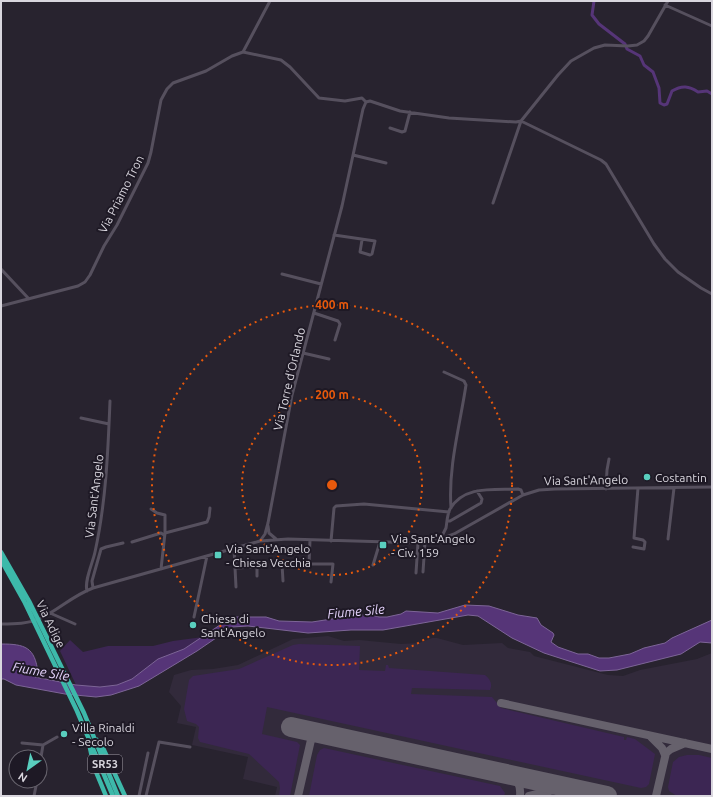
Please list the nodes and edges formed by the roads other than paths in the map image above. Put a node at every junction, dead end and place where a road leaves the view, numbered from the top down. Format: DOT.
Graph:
graph roads {
  1 [pos="270,1"];
  2 [pos="668,1"];
  3 [pos="665,5"];
  4 [pos="712,26"];
  5 [pos="243,52"];
  6 [pos="358,99"];
  7 [pos="367,102"];
  8 [pos="410,112"];
  9 [pos="521,121"];
  10 [pos="390,128"];
  11 [pos="353,155"];
  12 [pos="386,163"];
  13 [pos="493,203"];
  14 [pos="334,236"];
  15 [pos="362,240"];
  16 [pos="1,269"];
  17 [pos="282,274"];
  18 [pos="322,284"];
  19 [pos="712,294"];
  20 [pos="29,299"];
  21 [pos="1,306"];
  22 [pos="314,313"];
  23 [pos="335,340"];
  24 [pos="303,353"];
  25 [pos="329,359"];
  26 [pos="444,372"];
  27 [pos="110,401"];
  28 [pos="82,418"];
  29 [pos="109,424"];
  30 [pos="609,459"];
  31 [pos="638,488"];
  32 [pos="674,488"];
  33 [pos="712,488"];
  34 [pos="606,489"];
  35 [pos="477,490"];
  36 [pos="523,495"];
  37 [pos="210,508"];
  38 [pos="451,508"];
  39 [pos="151,509"];
  40 [pos="448,512"];
  41 [pos="447,521"];
  42 [pos="268,522"];
  43 [pos="268,532"];
  44 [pos="164,534"];
  45 [pos="265,534"];
  46 [pos="276,539"];
  47 [pos="441,539"];
  48 [pos="668,539"];
  49 [pos="268,540"];
  50 [pos="310,540"];
  51 [pos="260,541"];
  52 [pos="331,541"];
  53 [pos="132,542"];
  54 [pos="380,542"];
  55 [pos="425,542"];
  56 [pos="123,543"];
  57 [pos="418,543"];
  58 [pos="633,547"];
  59 [pos="234,548"];
  60 [pos="1,552"];
  61 [pos="207,556"];
  62 [pos="1,560"];
  63 [pos="309,564"];
  64 [pos="373,565"];
  65 [pos="235,568"];
  66 [pos="161,569"];
  67 [pos="424,572"];
  68 [pos="416,573"];
  69 [pos="257,576"];
  70 [pos="283,581"];
  71 [pos="331,582"];
  72 [pos="93,588"];
  73 [pos="236,588"];
  74 [pos="87,591"];
  75 [pos="27,602"];
  76 [pos="50,613"];
  77 [pos="194,617"];
  78 [pos="1,624"];
  79 [pos="74,624"];
  80 [pos="90,733"];
  81 [pos="57,737"];
  82 [pos="22,743"];
  83 [pos="43,745"];
  84 [pos="190,747"];
  85 [pos="42,749"];
  86 [pos="148,753"];
  87 [pos="106,796"];
  88 [pos="113,796"];
  89 [pos="118,796"];
  90 [pos="125,796"];
  91 [pos="139,796"];
  92 [pos="146,796"];
  1 -- 5 [label="street"];
  2 -- 3 [label="street"];
  3 -- 4 [label="street"];
  3 -- 9 [label="street"];
  5 -- 6 [label="street"];
  5 -- 20 [label="street, Via Priamo Tron"];
  6 -- 7 [label="street"];
  6 -- 7 [label="street"];
  7 -- 8 [label="street"];
  7 -- 11 [label="street, Via Torre d'Orlando"];
  8 -- 9 [label="street"];
  8 -- 10 [label="street"];
  9 -- 13 [label="street"];
  9 -- 19 [label="street"];
  11 -- 12 [label="street"];
  11 -- 14 [label="street, Via Torre d'Orlando"];
  14 -- 15 [label="street"];
  14 -- 18 [label="street, Via Torre d'Orlando"];
  15 -- 15 [label="street"];
  16 -- 20 [label="street"];
  17 -- 18 [label="street"];
  18 -- 22 [label="street, Via Torre d'Orlando"];
  20 -- 21 [label="street, Via Priamo Tron"];
  22 -- 23 [label="street"];
  22 -- 24 [label="street, Via Torre d'Orlando"];
  24 -- 25 [label="street"];
  24 -- 42 [label="street, Via Torre d'Orlando"];
  26 -- 38 [label="street"];
  27 -- 29 [label="street, Via Sant'Angelo"];
  28 -- 29 [label="street"];
  29 -- 74 [label="street, Via Sant'Angelo"];
  30 -- 34 [label="street"];
  31 -- 32 [label="street, Via Sant'Angelo"];
  31 -- 34 [label="street, Via Sant'Angelo"];
  31 -- 58 [label="street"];
  32 -- 33 [label="street, Via Sant'Angelo"];
  32 -- 48 [label="street"];
  34 -- 36 [label="street, Via Sant'Angelo"];
  35 -- 36 [label="street"];
  35 -- 38 [label="street"];
  35 -- 41 [label="street"];
  36 -- 47 [label="street, Via Sant'Angelo"];
  37 -- 44 [label="street"];
  38 -- 40 [label="street"];
  39 -- 44 [label="street"];
  40 -- 41 [label="street"];
  40 -- 52 [label="street"];
  41 -- 47 [label="street"];
  42 -- 43 [label="street, Via Torre d'Orlando"];
  42 -- 45 [label="street, Via Torre d'Orlando"];
  43 -- 46 [label="street"];
  43 -- 49 [label="street, Via Torre d'Orlando"];
  44 -- 53 [label="street"];
  44 -- 66 [label="street"];
  45 -- 49 [label="street"];
  45 -- 51 [label="street, Via Torre d'Orlando"];
  46 -- 49 [label="street, Via Sant'Angelo"];
  46 -- 50 [label="street, Via Sant'Angelo"];
  47 -- 55 [label="street, Via Sant'Angelo"];
  49 -- 51 [label="street, Via Sant'Angelo"];
  50 -- 52 [label="street, Via Sant'Angelo"];
  50 -- 63 [label="street"];
  51 -- 59 [label="street, Via Sant'Angelo"];
  52 -- 54 [label="street, Via Sant'Angelo"];
  54 -- 57 [label="street, Via Sant'Angelo"];
  54 -- 64 [label="street"];
  55 -- 57 [label="street, Via Sant'Angelo"];
  55 -- 67 [label="street"];
  56 -- 72 [label="street, Via Sant'Angelo"];
  57 -- 68 [label="street"];
  59 -- 61 [label="street, Via Sant'Angelo"];
  59 -- 65 [label="street"];
  60 -- 75 [label="highway, Via Adige / SR53"];
  61 -- 66 [label="street, Via Sant'Angelo"];
  61 -- 77 [label="street"];
  62 -- 75 [label="highway, Via Adige / SR53"];
  63 -- 70 [label="street"];
  63 -- 71 [label="street"];
  65 -- 69 [label="street"];
  65 -- 73 [label="street"];
  66 -- 72 [label="street, Via Sant'Angelo"];
  72 -- 74 [label="street, Via Sant'Angelo"];
  74 -- 76 [label="street, Via Sant'Angelo"];
  75 -- 80 [label="highway, Via Adige / SR53"];
  76 -- 78 [label="street, Via Sant'Angelo"];
  76 -- 79 [label="street"];
  80 -- 87 [label="highway"];
  80 -- 88 [label="highway, Via Adige / SR53"];
  80 -- 89 [label="highway, Via Adige / SR53"];
  80 -- 90 [label="highway"];
  81 -- 83 [label="street"];
  82 -- 83 [label="street"];
  83 -- 85 [label="street"];
  84 -- 92 [label="street"];
  86 -- 91 [label="street"];
}
